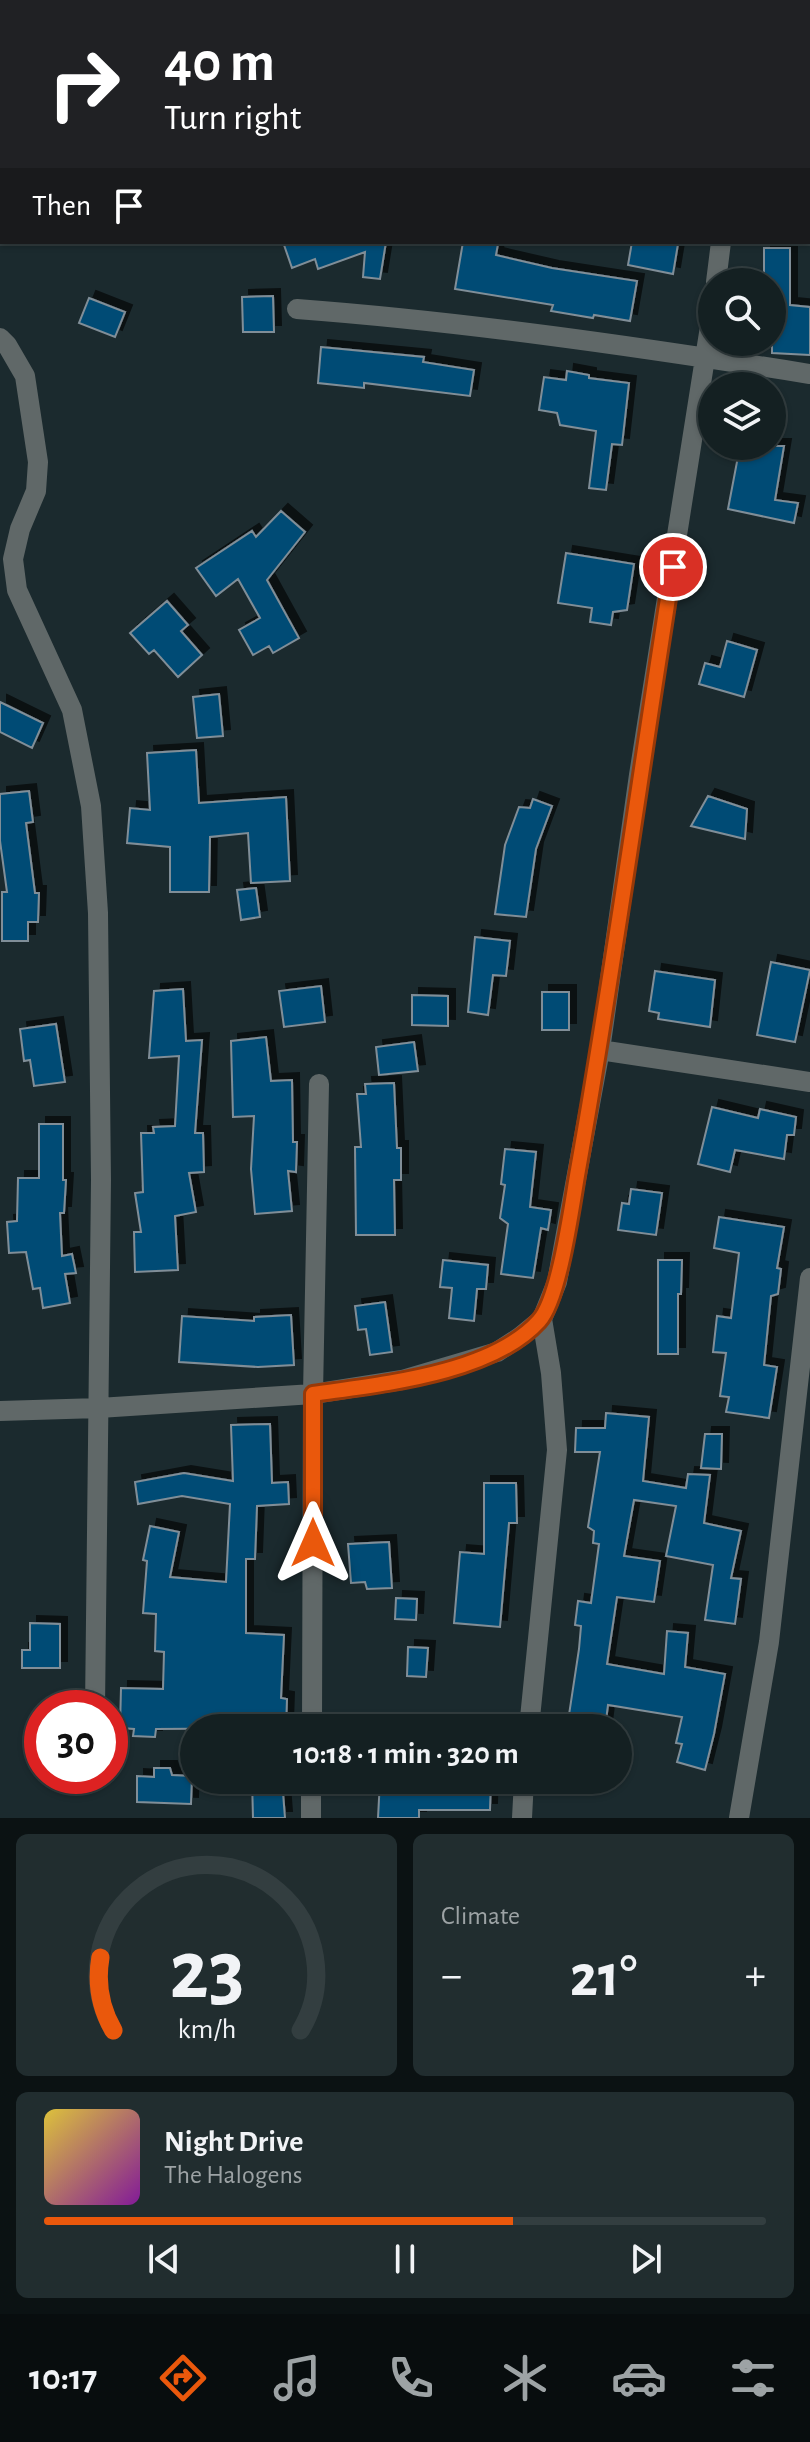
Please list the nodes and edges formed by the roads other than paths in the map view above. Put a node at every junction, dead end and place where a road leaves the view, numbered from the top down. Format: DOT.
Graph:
graph roads {
  1 [pos="721,244"];
  2 [pos="718,268"];
  3 [pos="297,309"];
  4 [pos="0,338"];
  5 [pos="707,358"];
  6 [pos="810,374"];
  7 [pos="600,1050"];
  8 [pos="810,1082"];
  9 [pos="319,1084"];
  10 [pos="810,1278"];
  11 [pos="542,1319"];
  12 [pos="313,1394"];
  13 [pos="99,1408"];
  14 [pos="0,1411"];
  15 [pos="95,1690"];
  16 [pos="312,1714"];
  17 [pos="530,1714"];
  18 [pos="311,1794"];
  19 [pos="523,1794"];
  20 [pos="311,1818"];
  21 [pos="522,1818"];
  22 [pos="739,1818"];
  1 -- 2 [label="street"];
  3 -- 5 [label="street"];
  4 -- 13 [label="street"];
  5 -- 6 [label="street"];
  5 -- 7 [label="street"];
  7 -- 8 [label="street"];
  7 -- 11 [label="street"];
  9 -- 12 [label="street"];
  10 -- 22 [label="street"];
  11 -- 12 [label="street"];
  11 -- 17 [label="street"];
  12 -- 13 [label="street"];
  12 -- 16 [label="street"];
  13 -- 14 [label="street"];
  13 -- 15 [label="street"];
  18 -- 20 [label="street"];
  19 -- 21 [label="street"];
}
